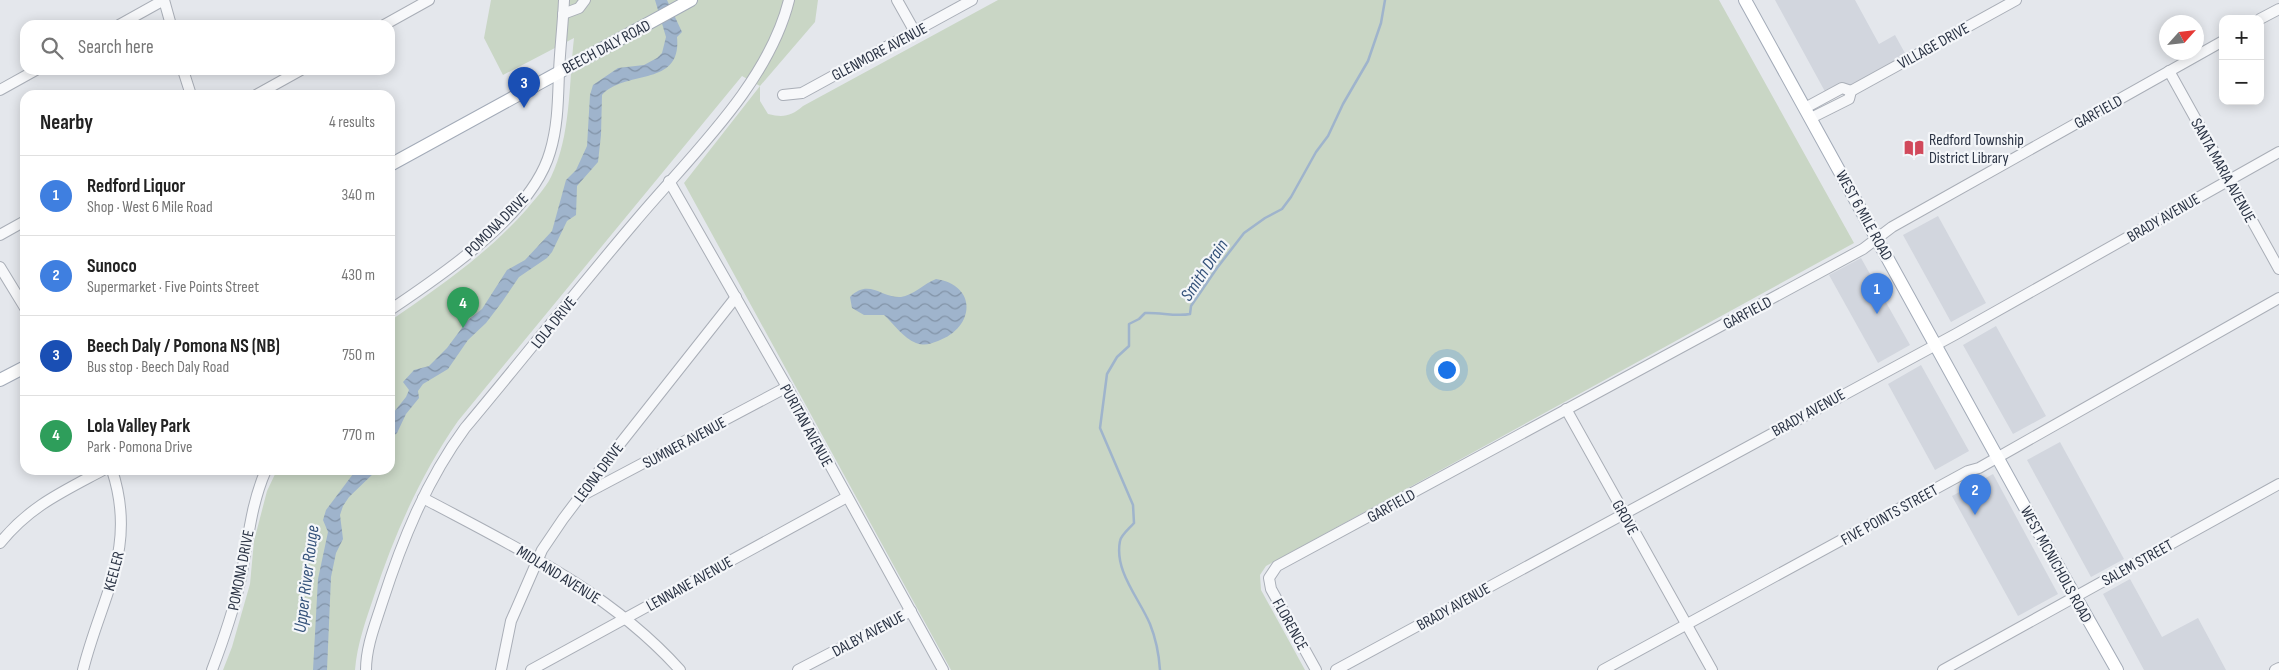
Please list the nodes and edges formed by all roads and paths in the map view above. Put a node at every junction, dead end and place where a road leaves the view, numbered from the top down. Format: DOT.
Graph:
graph roads {
  1 [pos="164,0"];
  2 [pos="429,0"];
  3 [pos="564,0"];
  4 [pos="585,0"];
  5 [pos="789,0"];
  6 [pos="897,0"];
  7 [pos="972,0"];
  8 [pos="1745,0"];
  9 [pos="2016,0"];
  10 [pos="686,2"];
  11 [pos="2279,9"];
  12 [pos="563,14"];
  13 [pos="2264,18"];
  14 [pos="128,20"];
  15 [pos="170,20"];
  16 [pos="393,20"];
  17 [pos="915,32"];
  18 [pos="2219,43"];
  19 [pos="559,71"];
  20 [pos="2169,71"];
  21 [pos="27,75"];
  22 [pos="185,75"];
  23 [pos="292,75"];
  24 [pos="0,90"];
  25 [pos="189,90"];
  26 [pos="265,90"];
  27 [pos="783,96"];
  28 [pos="1808,113"];
  29 [pos="2279,152"];
  30 [pos="395,162"];
  31 [pos="2230,179"];
  32 [pos="669,181"];
  33 [pos="20,224"];
  34 [pos="0,235"];
  35 [pos="1877,239"];
  36 [pos="0,267"];
  37 [pos="2279,269"];
  38 [pos="736,296"];
  39 [pos="2279,298"];
  40 [pos="20,300"];
  41 [pos="395,306"];
  42 [pos="1936,344"];
  43 [pos="20,370"];
  44 [pos="0,380"];
  45 [pos="787,387"];
  46 [pos="1566,409"];
  47 [pos="1998,457"];
  48 [pos="94,475"];
  49 [pos="113,475"];
  50 [pos="264,475"];
  51 [pos="2279,484"];
  52 [pos="582,496"];
  53 [pos="847,497"];
  54 [pos="422,498"];
  55 [pos="1623,513"];
  56 [pos="0,543"];
  57 [pos="537,559"];
  58 [pos="1269,578"];
  59 [pos="2076,596"];
  60 [pos="911,611"];
  61 [pos="625,618"];
  62 [pos="1686,624"];
  63 [pos="2279,668"];
  64 [pos="83,670"];
  65 [pos="212,670"];
  66 [pos="366,670"];
  67 [pos="501,670"];
  68 [pos="531,670"];
  69 [pos="680,670"];
  70 [pos="798,670"];
  71 [pos="943,670"];
  72 [pos="1316,670"];
  73 [pos="1336,670"];
  74 [pos="1603,670"];
  75 [pos="1712,670"];
  76 [pos="1944,670"];
  77 [pos="2117,670"];
  78 [pos="2275,670"];
  1 -- 14 [label="street"];
  1 -- 15 [label="street"];
  2 -- 16 [label="street"];
  3 -- 12 [label="street"];
  4 -- 12 [label="street"];
  5 -- 32 [label="street, LOLA DRIVE"];
  6 -- 17 [label="street"];
  7 -- 17 [label="street, GLENMORE AVENUE"];
  8 -- 28 [label="main road, WEST 6 MILE ROAD"];
  9 -- 28 [label="street, VILLAGE DRIVE"];
  10 -- 19 [label="main road, BEECH DALY ROAD"];
  11 -- 13 [label="street"];
  12 -- 19 [label="street, POMONA DRIVE"];
  17 -- 27 [label="street, GLENMORE AVENUE"];
  18 -- 20 [label="street, GARFIELD"];
  19 -- 30 [label="main road, BEECH DALY ROAD"];
  19 -- 41 [label="street, POMONA DRIVE"];
  20 -- 31 [label="street, SANTA MARIA AVENUE"];
  20 -- 35 [label="street, GARFIELD"];
  21 -- 24 [label="street"];
  22 -- 25 [label="street"];
  23 -- 26 [label="street"];
  28 -- 35 [label="main road, WEST 6 MILE ROAD"];
  29 -- 31 [label="street, BRADY AVENUE"];
  31 -- 37 [label="street, SANTA MARIA AVENUE"];
  31 -- 42 [label="street, BRADY AVENUE"];
  32 -- 38 [label="street, PURITAN AVENUE"];
  32 -- 54 [label="street, LOLA DRIVE"];
  33 -- 34 [label="street"];
  35 -- 42 [label="main road, WEST 6 MILE ROAD"];
  35 -- 46 [label="street, GARFIELD"];
  36 -- 40 [label="street"];
  38 -- 45 [label="street, PURITAN AVENUE"];
  38 -- 52 [label="street, LEONA DRIVE"];
  39 -- 47 [label="street, FIVE POINTS STREET"];
  42 -- 47 [label="main road, WEST 6 MILE ROAD"];
  42 -- 55 [label="street, BRADY AVENUE"];
  43 -- 44 [label="main road"];
  45 -- 52 [label="street, SUMNER AVENUE"];
  45 -- 53 [label="street, PURITAN AVENUE"];
  46 -- 55 [label="street, GROVE"];
  46 -- 58 [label="street, GARFIELD"];
  47 -- 59 [label="main road, WEST MCNICHOLS ROAD"];
  47 -- 62 [label="street, FIVE POINTS STREET"];
  48 -- 56 [label="street"];
  49 -- 64 [label="street, KEELER"];
  50 -- 65 [label="street, POMONA DRIVE"];
  51 -- 59 [label="street, SALEM STREET"];
  52 -- 57 [label="street, LEONA DRIVE"];
  53 -- 60 [label="street, PURITAN AVENUE"];
  53 -- 61 [label="street, LENNANE AVENUE"];
  54 -- 57 [label="street, MIDLAND AVENUE"];
  54 -- 66 [label="street, LOLA DRIVE"];
  55 -- 62 [label="street, GROVE"];
  55 -- 73 [label="street, BRADY AVENUE"];
  57 -- 61 [label="street, MIDLAND AVENUE"];
  57 -- 67 [label="street, LEONA DRIVE"];
  58 -- 72 [label="street, FLORENCE"];
  59 -- 76 [label="street, SALEM STREET"];
  59 -- 77 [label="main road, WEST MCNICHOLS ROAD"];
  60 -- 70 [label="street, DALBY AVENUE"];
  60 -- 71 [label="street, PURITAN AVENUE"];
  61 -- 68 [label="street, LENNANE AVENUE"];
  61 -- 69 [label="street, MIDLAND AVENUE"];
  62 -- 74 [label="street, FIVE POINTS STREET"];
  62 -- 75 [label="street, GROVE"];
  63 -- 78 [label="street"];
}
